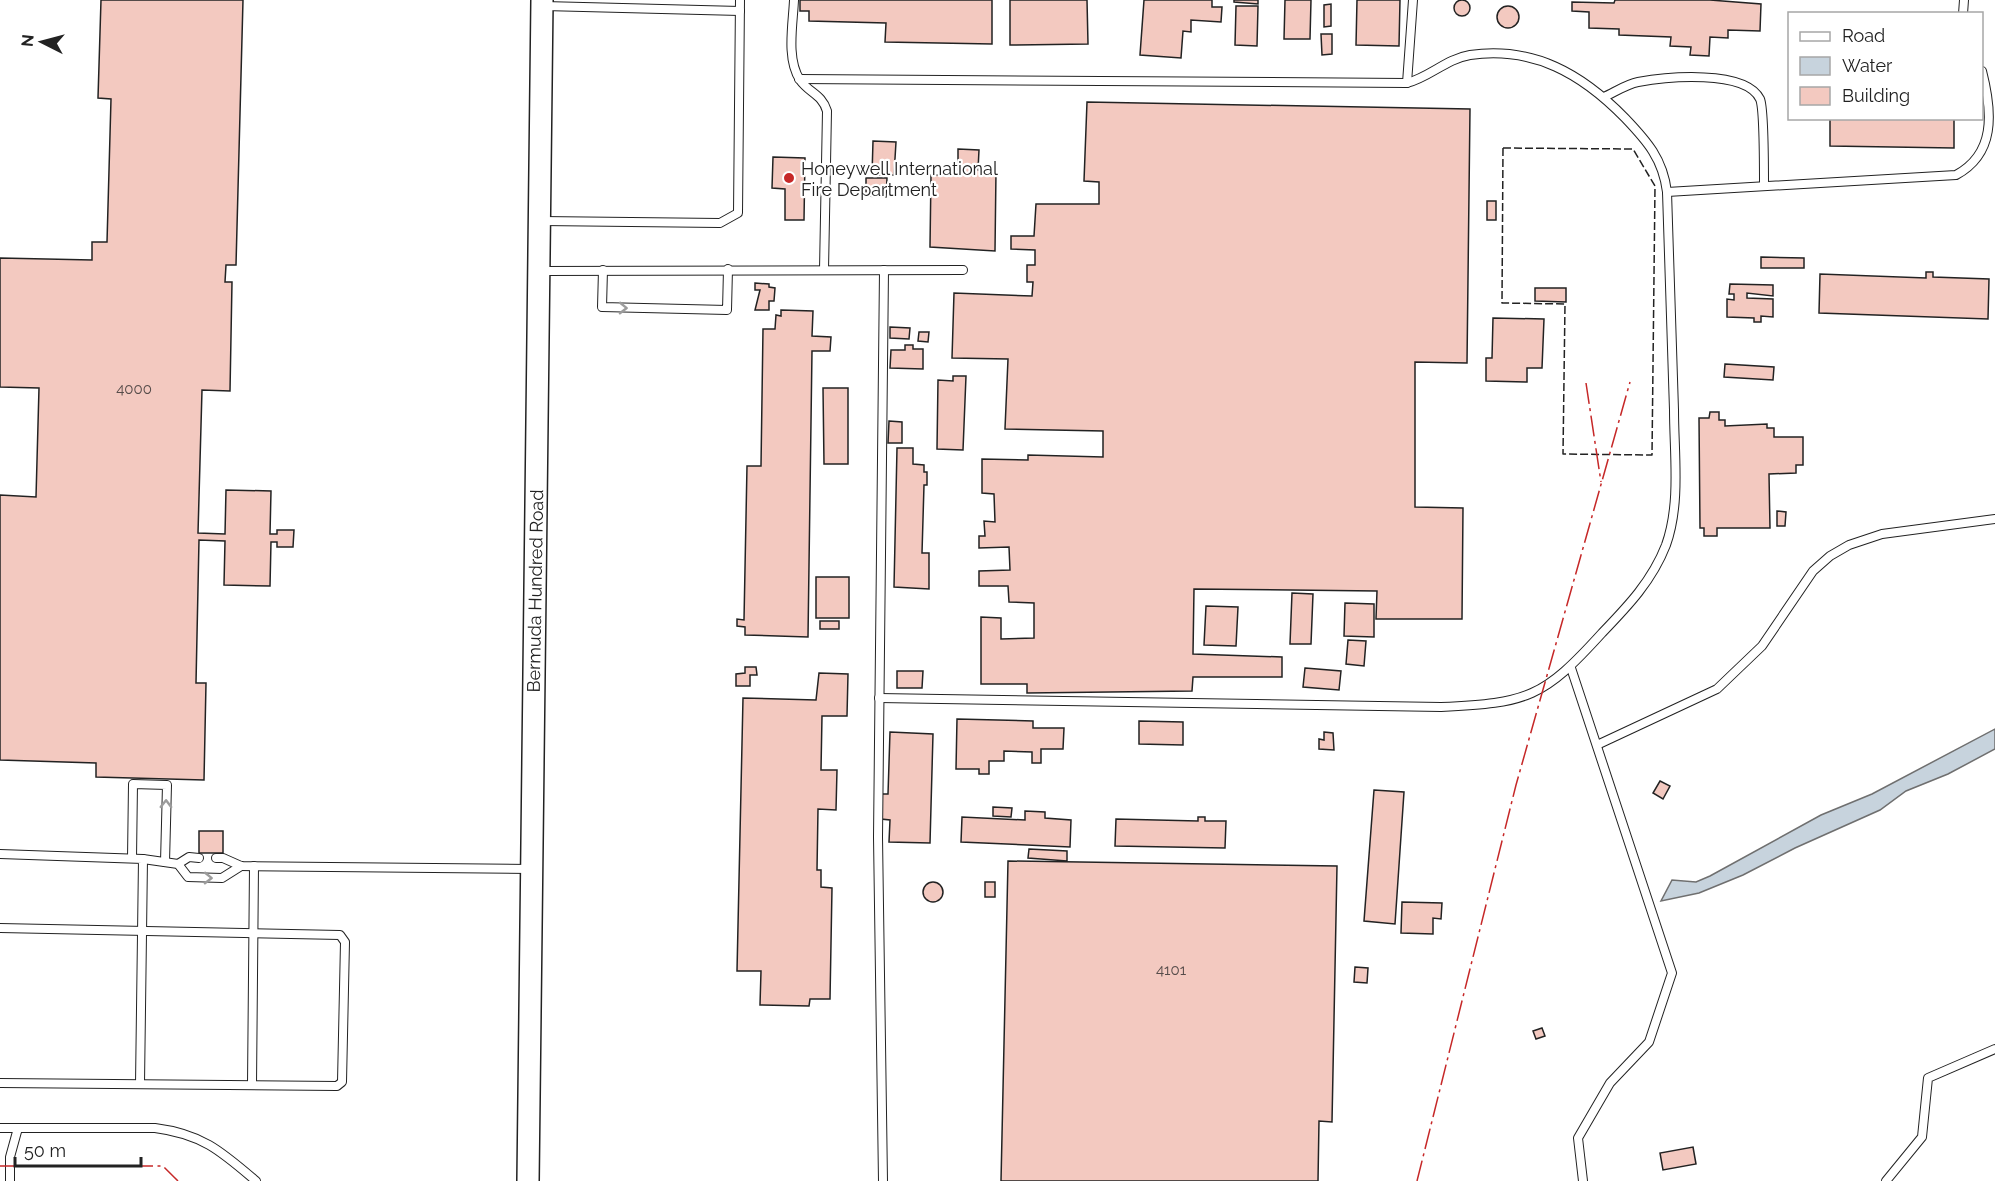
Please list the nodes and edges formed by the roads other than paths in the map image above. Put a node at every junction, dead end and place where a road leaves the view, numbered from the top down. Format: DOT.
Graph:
graph roads {
  1 [pos="740,0"];
  2 [pos="794,0"];
  3 [pos="1413,0"];
  4 [pos="542,3"];
  5 [pos="740,12"];
  6 [pos="1983,76"];
  7 [pos="800,79"];
  8 [pos="1407,83"];
  9 [pos="1604,97"];
  10 [pos="1764,186"];
  11 [pos="1668,192"];
  12 [pos="540,221"];
  13 [pos="728,269"];
  14 [pos="540,270"];
  15 [pos="603,270"];
  16 [pos="824,270"];
  17 [pos="884,270"];
  18 [pos="963,270"];
  19 [pos="1995,519"];
  20 [pos="1571,668"];
  21 [pos="879,698"];
  22 [pos="1597,745"];
  23 [pos="0,854"];
  24 [pos="132,858"];
  25 [pos="199,858"];
  26 [pos="216,858"];
  27 [pos="143,859"];
  28 [pos="165,862"];
  29 [pos="178,864"];
  30 [pos="241,866"];
  31 [pos="254,866"];
  32 [pos="532,869"];
  33 [pos="0,928"];
  34 [pos="141,931"];
  35 [pos="253,933"];
  36 [pos="1995,1049"];
  37 [pos="0,1083"];
  38 [pos="140,1084"];
  39 [pos="252,1085"];
  40 [pos="0,1128"];
  41 [pos="18,1128"];
  42 [pos="10,1181"];
  43 [pos="256,1181"];
  44 [pos="528,1181"];
  45 [pos="883,1181"];
  46 [pos="1583,1181"];
  47 [pos="1886,1181"];
  1 -- 5 [label="lane"];
  2 -- 7 [label="lane"];
  3 -- 8 [label="lane"];
  4 -- 5 [label="lane"];
  4 -- 12 [label="street, Bermuda Hundred Road"];
  5 -- 12 [label="lane"];
  6 -- 10 [label="lane"];
  7 -- 8 [label="lane"];
  7 -- 16 [label="lane"];
  8 -- 9 [label="lane"];
  9 -- 10 [label="lane"];
  9 -- 11 [label="lane"];
  10 -- 11 [label="lane"];
  11 -- 20 [label="lane"];
  12 -- 14 [label="street, Bermuda Hundred Road"];
  13 -- 15 [label="lane"];
  15 -- 13 [label="lane, one-way"];
  13 -- 16 [label="lane"];
  14 -- 15 [label="lane"];
  14 -- 32 [label="street, Bermuda Hundred Road"];
  16 -- 17 [label="lane"];
  17 -- 18 [label="lane"];
  17 -- 21 [label="lane"];
  19 -- 22 [label="lane"];
  20 -- 21 [label="lane"];
  20 -- 22 [label="lane"];
  21 -- 45 [label="lane"];
  22 -- 46 [label="lane"];
  23 -- 24 [label="lane"];
  24 -- 27 [label="lane"];
  28 -- 24 [label="lane, one-way"];
  25 -- 29 [label="lane"];
  26 -- 30 [label="lane"];
  27 -- 28 [label="lane"];
  27 -- 34 [label="lane"];
  28 -- 29 [label="lane"];
  29 -- 30 [label="lane, one-way"];
  30 -- 31 [label="lane"];
  31 -- 32 [label="lane"];
  31 -- 35 [label="lane"];
  32 -- 44 [label="street, Bermuda Hundred Road"];
  33 -- 34 [label="lane"];
  34 -- 35 [label="lane"];
  34 -- 38 [label="lane"];
  35 -- 39 [label="lane"];
  35 -- 39 [label="lane"];
  36 -- 47 [label="lane"];
  37 -- 38 [label="lane"];
  38 -- 39 [label="lane"];
  40 -- 41 [label="lane"];
  41 -- 42 [label="lane"];
  41 -- 43 [label="lane"];
}
